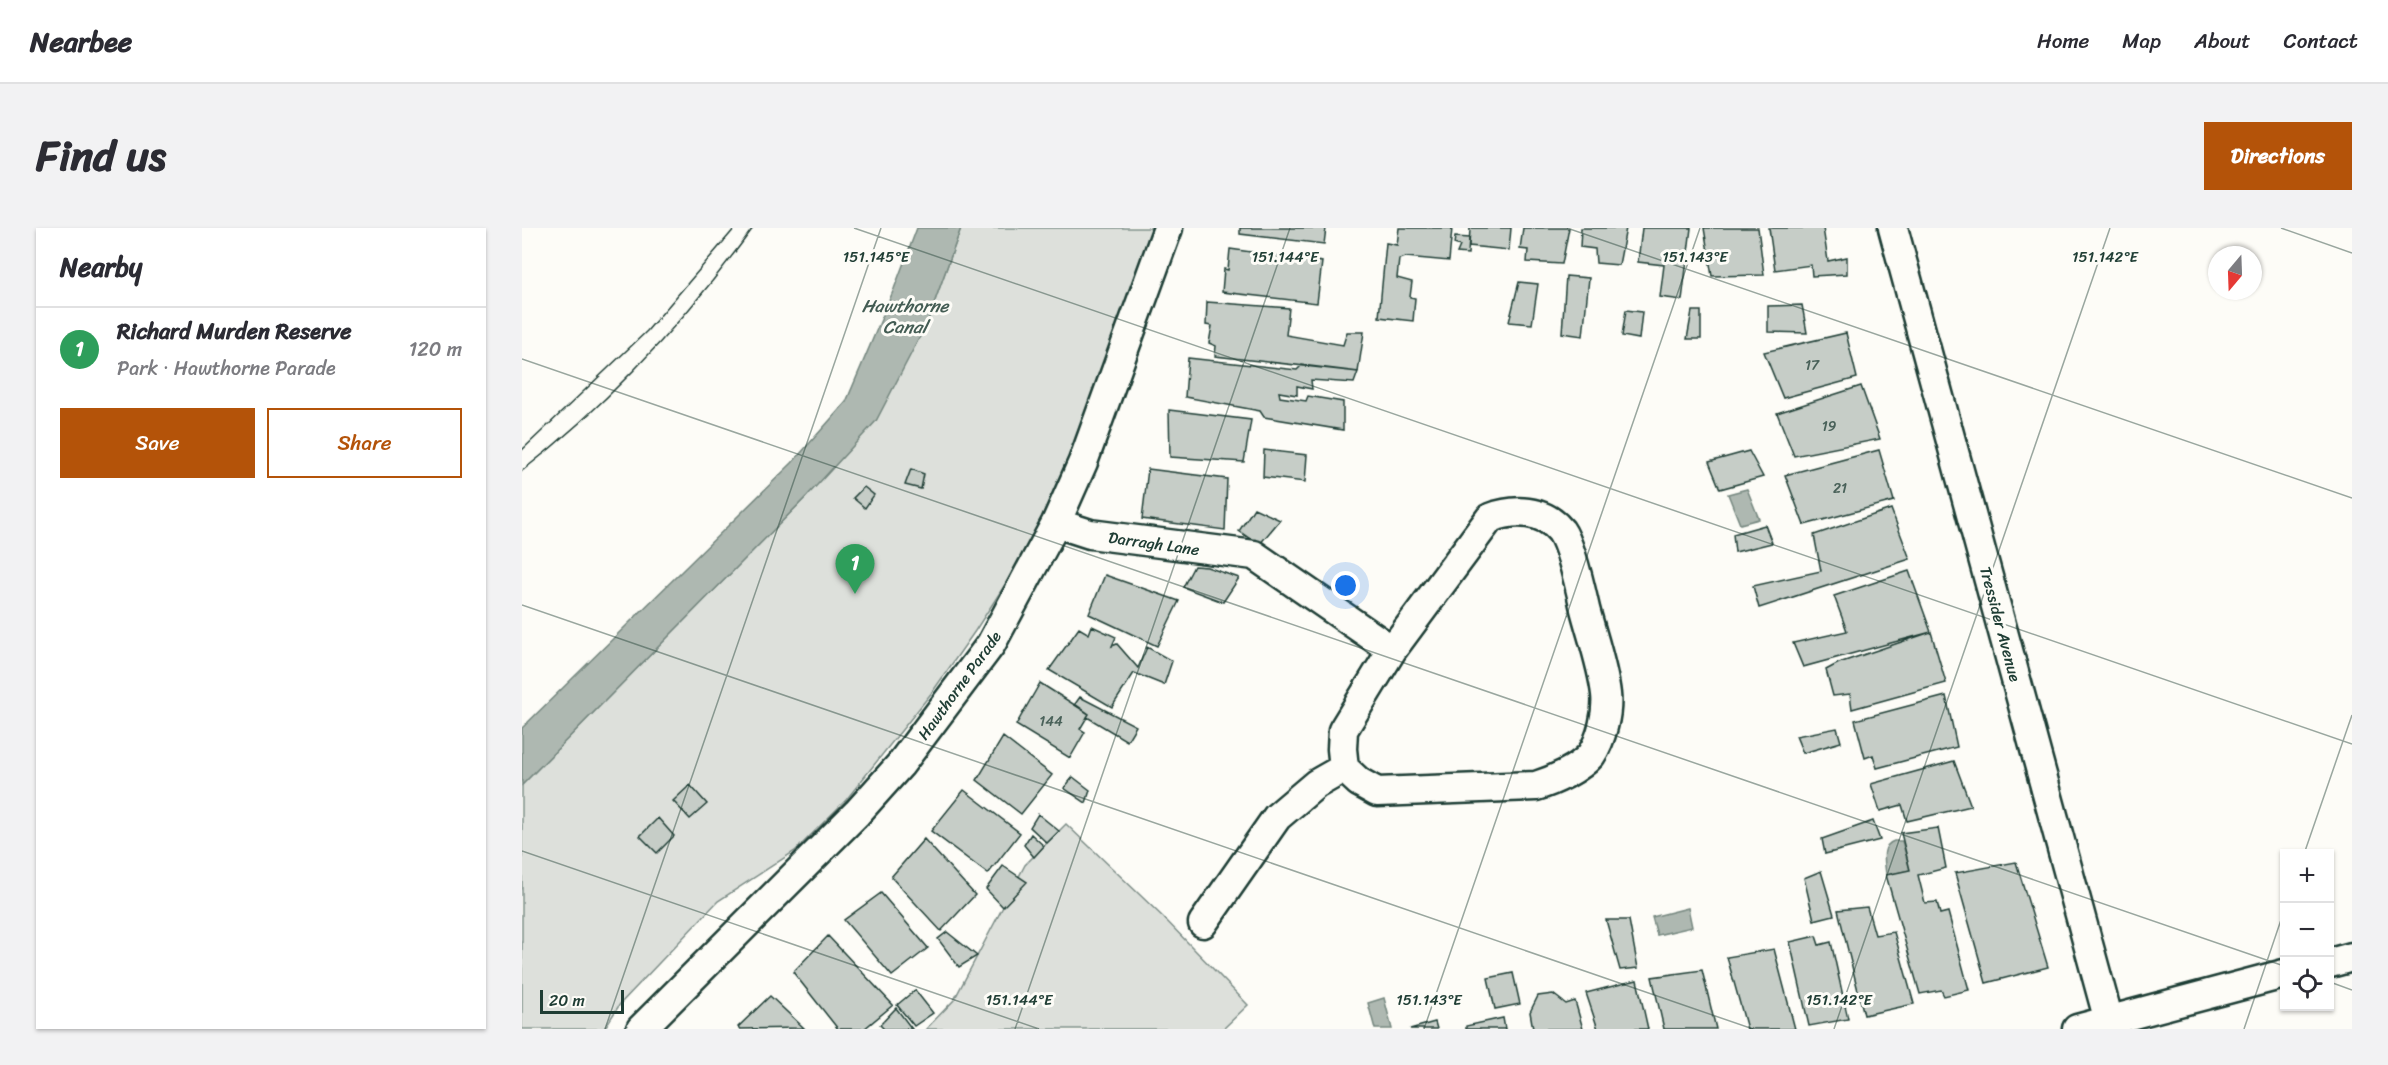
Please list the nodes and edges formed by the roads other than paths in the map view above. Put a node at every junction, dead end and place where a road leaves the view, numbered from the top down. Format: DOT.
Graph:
graph roads {
  1 [pos="1168,228"];
  2 [pos="1893,228"];
  3 [pos="1056,523"];
  4 [pos="1392,650"];
  5 [pos="1344,768"];
  6 [pos="1203,923"];
  7 [pos="2352,957"];
  8 [pos="2334,962"];
  9 [pos="2280,976"];
  10 [pos="2109,1021"];
  11 [pos="641,1029"];
  12 [pos="2077,1029"];
  1 -- 3 [label="street, Hawthorne Parade"];
  2 -- 10 [label="street, Tressider Avenue"];
  3 -- 4 [label="street, Darragh Lane"];
  3 -- 11 [label="street, Hawthorne Parade"];
  4 -- 5 [label="street"];
  4 -- 5 [label="street"];
  5 -- 6 [label="street"];
  7 -- 8 [label="street"];
  9 -- 10 [label="street"];
  10 -- 12 [label="street"];
}
